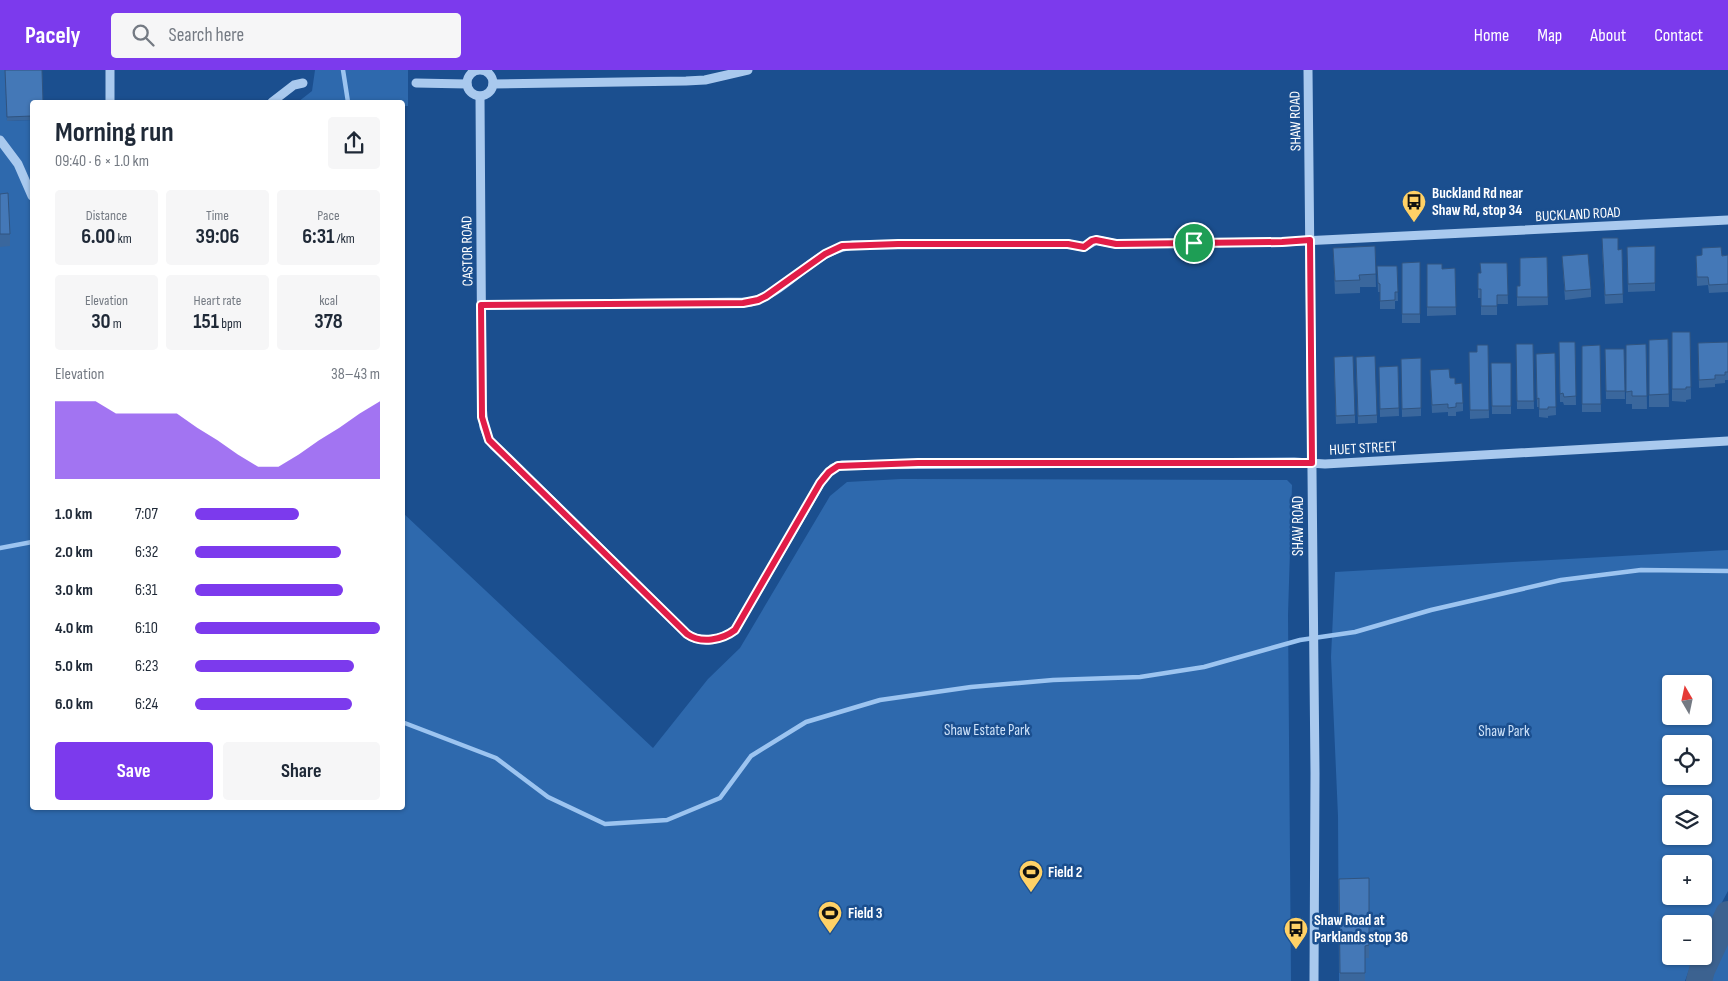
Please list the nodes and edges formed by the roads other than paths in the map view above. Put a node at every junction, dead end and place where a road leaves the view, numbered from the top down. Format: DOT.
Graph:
graph roads {
  1 [pos="110,70"];
  2 [pos="480,70"];
  3 [pos="748,70"];
  4 [pos="1308,70"];
  5 [pos="303,83"];
  6 [pos="416,83"];
  7 [pos="467,84"];
  8 [pos="493,84"];
  9 [pos="480,96"];
  10 [pos="110,100"];
  11 [pos="274,100"];
  12 [pos="0,140"];
  13 [pos="30,191"];
  14 [pos="1728,220"];
  15 [pos="1310,240"];
  16 [pos="481,305"];
  17 [pos="1728,441"];
  18 [pos="1312,463"];
  19 [pos="704,640"];
  20 [pos="1314,981"];
  1 -- 10 [label="street"];
  2 -- 7 [label="street"];
  2 -- 8 [label="street"];
  3 -- 8 [label="street"];
  4 -- 15 [label="street, SHAW ROAD"];
  5 -- 11 [label="street"];
  6 -- 7 [label="street"];
  7 -- 9 [label="street"];
  8 -- 9 [label="street"];
  9 -- 16 [label="street, CASTOR ROAD"];
  12 -- 13 [label="street"];
  14 -- 15 [label="street, BUCKLAND ROAD"];
  15 -- 16 [label="street, BUCKLAND ROAD"];
  15 -- 18 [label="street, SHAW ROAD"];
  16 -- 19 [label="street, CASTOR ROAD"];
  17 -- 18 [label="street, HUET STREET"];
  18 -- 19 [label="street, HUET STREET"];
  18 -- 20 [label="street, SHAW ROAD"];
}
